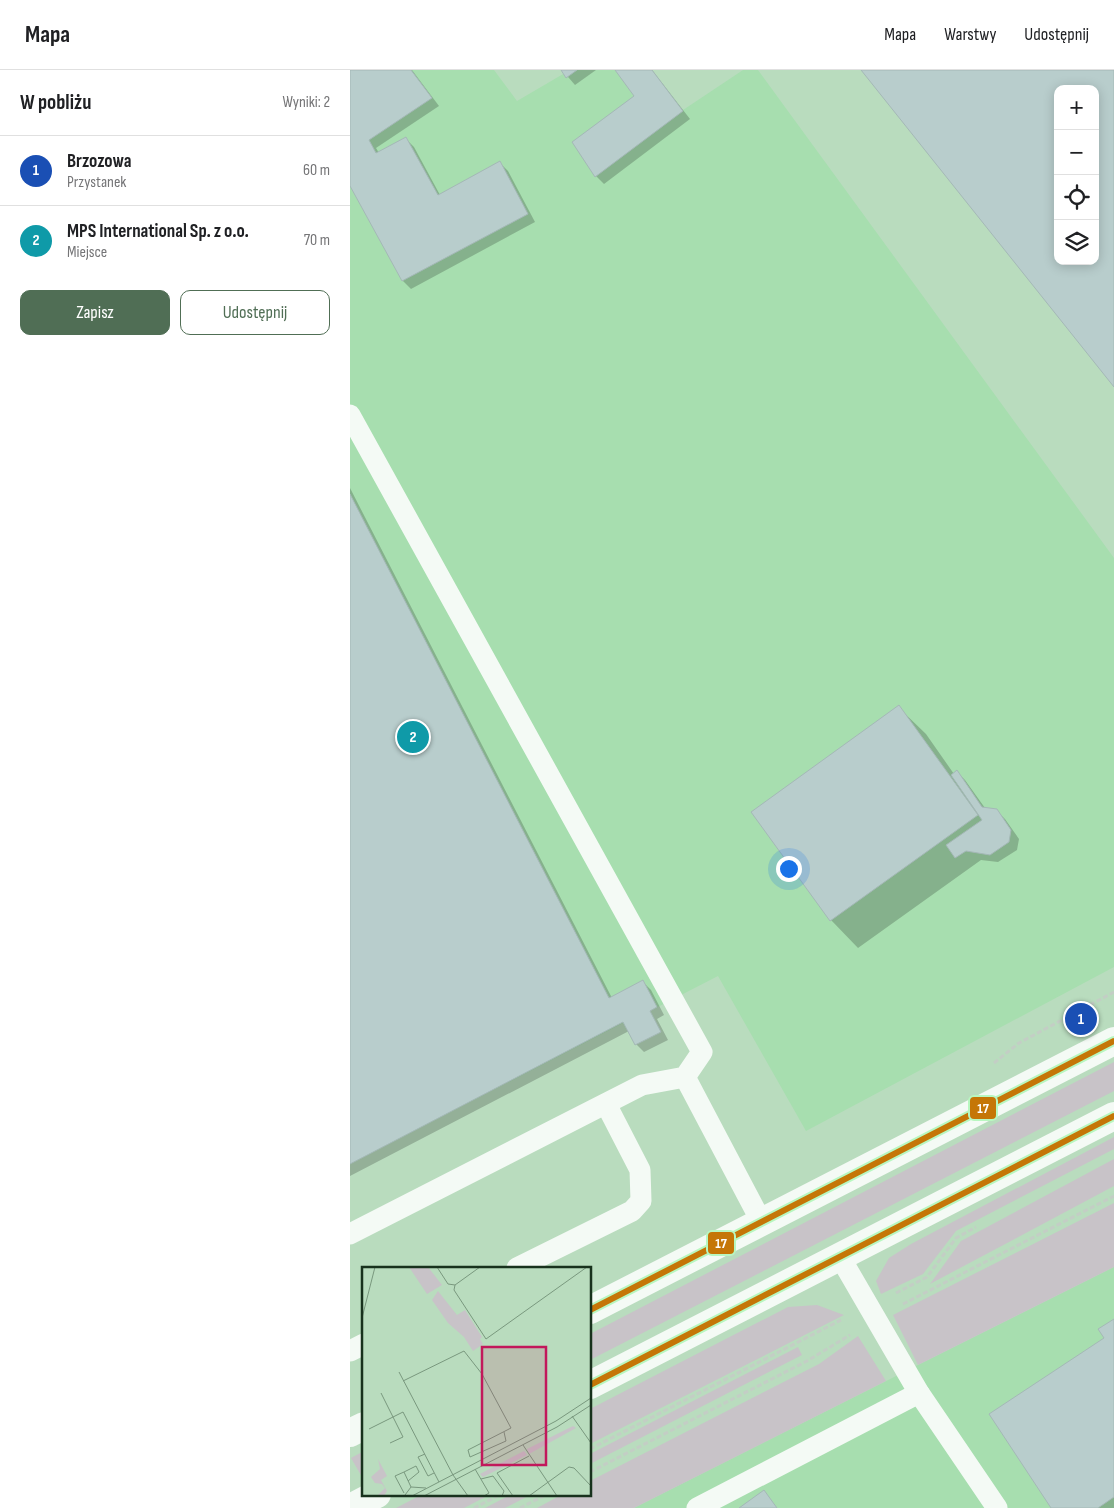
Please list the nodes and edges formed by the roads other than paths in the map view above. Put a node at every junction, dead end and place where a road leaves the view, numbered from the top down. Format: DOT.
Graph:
graph roads {
  1 [pos="350,415"];
  2 [pos="1114,1041"];
  3 [pos="684,1077"];
  4 [pos="606,1104"];
  5 [pos="1114,1116"];
  6 [pos="761,1222"];
  7 [pos="350,1234"];
  8 [pos="840,1257"];
  9 [pos="519,1267"];
  10 [pos="591,1309"];
  11 [pos="362,1345"];
  12 [pos="350,1351"];
  13 [pos="591,1384"];
  14 [pos="919,1394"];
  15 [pos="362,1427"];
  16 [pos="350,1434"];
  17 [pos="373,1496"];
  18 [pos="350,1508"];
  19 [pos="697,1508"];
  20 [pos="997,1508"];
  1 -- 3 [label="lane"];
  2 -- 6 [label="street"];
  3 -- 4 [label="lane"];
  3 -- 6 [label="lane"];
  4 -- 7 [label="lane"];
  4 -- 9 [label="lane"];
  5 -- 8 [label="street"];
  6 -- 10 [label="street"];
  8 -- 13 [label="street"];
  8 -- 14 [label="lane"];
  11 -- 12 [label="lane"];
  14 -- 19 [label="lane"];
  14 -- 20 [label="lane"];
  15 -- 16 [label="street"];
  17 -- 18 [label="street"];
}
